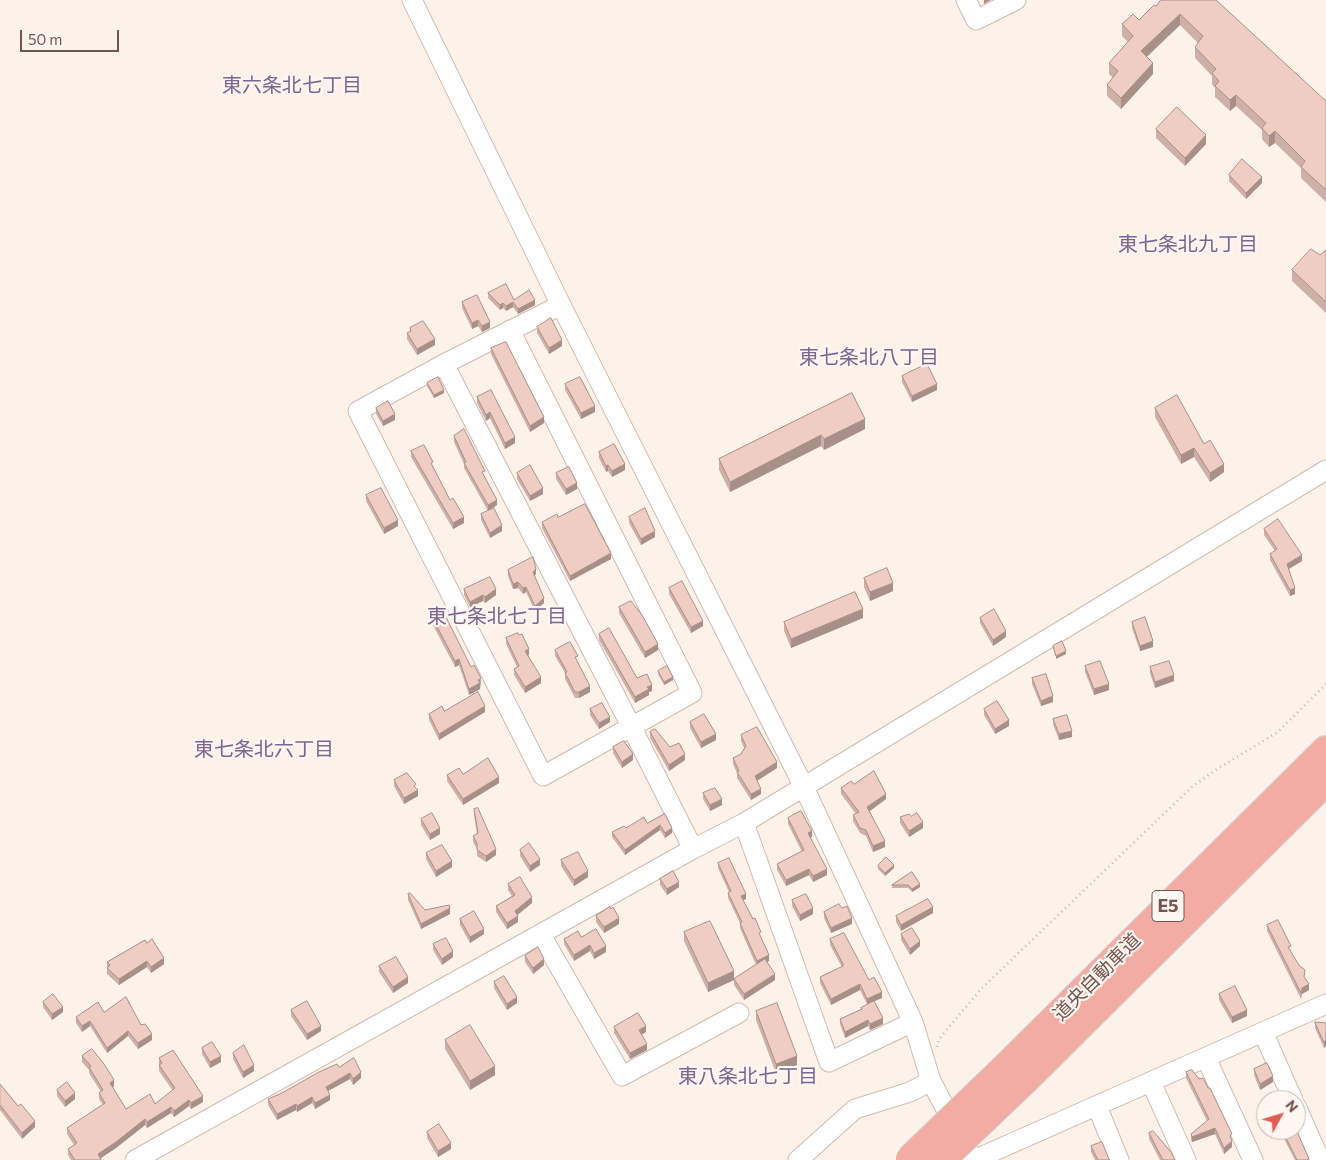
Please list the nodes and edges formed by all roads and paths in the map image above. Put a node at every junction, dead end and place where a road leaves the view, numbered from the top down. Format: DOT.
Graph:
graph roads {
  1 [pos="412,0"];
  2 [pos="966,0"];
  3 [pos="1016,0"];
  4 [pos="561,304"];
  5 [pos="510,330"];
  6 [pos="444,364"];
  7 [pos="1326,470"];
  8 [pos="1326,684"];
  9 [pos="631,726"];
  10 [pos="1326,750"];
  11 [pos="1326,781"];
  12 [pos="803,785"];
  13 [pos="744,822"];
  14 [pos="693,849"];
  15 [pos="541,935"];
  16 [pos="1326,1005"];
  17 [pos="739,1013"];
  18 [pos="913,1022"];
  19 [pos="1263,1032"];
  20 [pos="938,1047"];
  21 [pos="1206,1058"];
  22 [pos="1018,1071"];
  23 [pos="931,1081"];
  24 [pos="1151,1082"];
  25 [pos="1289,1090"];
  26 [pos="1097,1106"];
  27 [pos="1306,1128"];
  28 [pos="910,1159"];
  29 [pos="135,1160"];
  30 [pos="798,1160"];
  31 [pos="942,1160"];
  32 [pos="974,1160"];
  33 [pos="1119,1160"];
  34 [pos="1186,1160"];
  35 [pos="1253,1160"];
  36 [pos="1320,1160"];
  1 -- 4 [label="street"];
  2 -- 3 [label="street"];
  4 -- 5 [label="street"];
  4 -- 12 [label="street"];
  5 -- 6 [label="street"];
  5 -- 9 [label="street"];
  6 -- 9 [label="street"];
  6 -- 9 [label="street"];
  7 -- 12 [label="street"];
  8 -- 20 [label="path"];
  9 -- 14 [label="street"];
  10 -- 22 [label="highway, 道央自動車道 / E5"];
  11 -- 22 [label="highway, 道央自動車道 / E5"];
  12 -- 13 [label="street"];
  12 -- 18 [label="street"];
  13 -- 14 [label="street"];
  13 -- 18 [label="street"];
  14 -- 15 [label="street"];
  15 -- 17 [label="street"];
  15 -- 29 [label="street"];
  16 -- 19 [label="street"];
  18 -- 23 [label="street"];
  19 -- 21 [label="street"];
  19 -- 25 [label="street"];
  21 -- 24 [label="street"];
  21 -- 35 [label="street"];
  22 -- 28 [label="highway, 道央自動車道 / E5, bridge"];
  22 -- 31 [label="highway, 道央自動車道 / E5, bridge"];
  23 -- 30 [label="street"];
  23 -- 32 [label="street"];
  24 -- 26 [label="street"];
  24 -- 34 [label="street"];
  26 -- 32 [label="street"];
  26 -- 33 [label="street"];
  27 -- 36 [label="street"];
}
